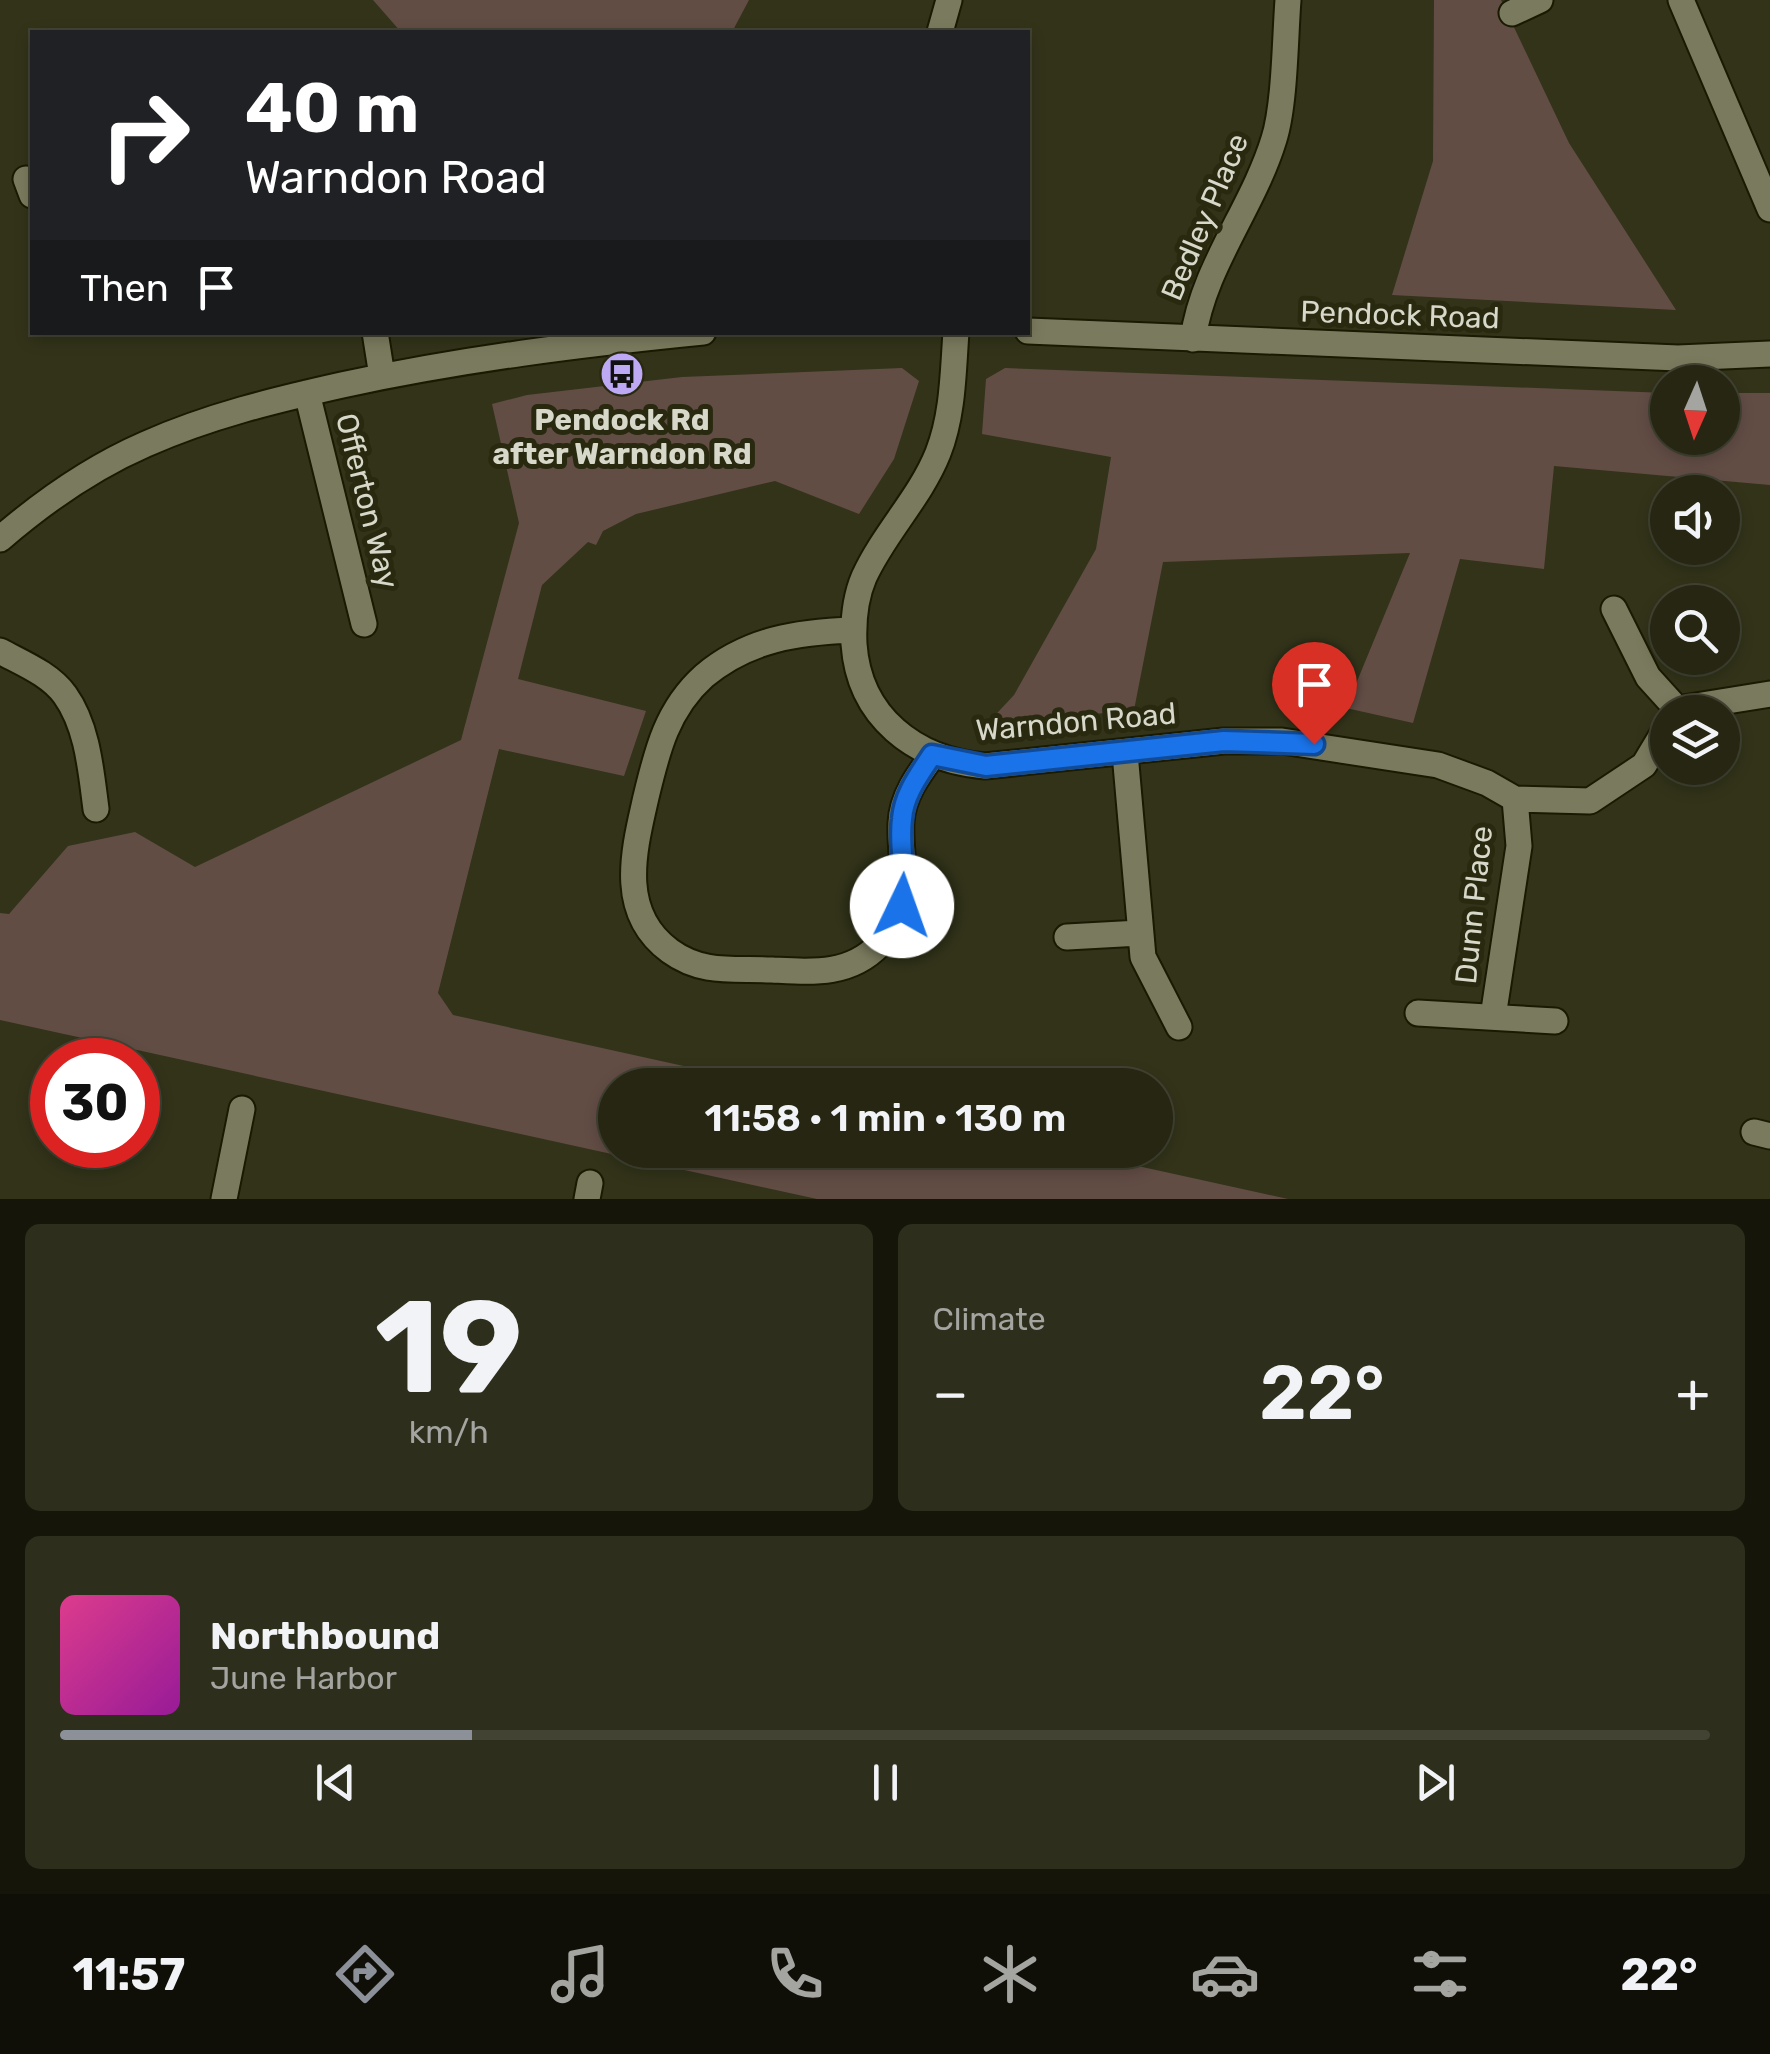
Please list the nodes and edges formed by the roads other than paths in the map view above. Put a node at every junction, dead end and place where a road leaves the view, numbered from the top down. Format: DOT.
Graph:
graph roads {
  1 [pos="949,0"];
  2 [pos="1288,0"];
  3 [pos="1540,0"];
  4 [pos="1680,0"];
  5 [pos="1512,12"];
  6 [pos="941,30"];
  7 [pos="1770,209"];
  8 [pos="1030,332"];
  9 [pos="375,335"];
  10 [pos="675,335"];
  11 [pos="956,335"];
  12 [pos="1193,339"];
  13 [pos="1770,354"];
  14 [pos="382,376"];
  15 [pos="307,393"];
  16 [pos="0,539"];
  17 [pos="1614,609"];
  18 [pos="364,624"];
  19 [pos="853,630"];
  20 [pos="0,651"];
  21 [pos="1770,694"];
  22 [pos="1659,695"];
  23 [pos="1740,701"];
  24 [pos="1125,753"];
  25 [pos="932,755"];
  26 [pos="1650,755"];
  27 [pos="1515,799"];
  28 [pos="96,809"];
  29 [pos="1140,933"];
  30 [pos="1066,937"];
  31 [pos="1418,1013"];
  32 [pos="1493,1017"];
  33 [pos="1556,1021"];
  34 [pos="1179,1027"];
  35 [pos="242,1109"];
  36 [pos="224,1199"];
  1 -- 6 [label="street"];
  2 -- 12 [label="street, Bedley Place"];
  3 -- 5 [label="street"];
  4 -- 7 [label="street"];
  8 -- 12 [label="street, Pendock Road"];
  9 -- 14 [label="street"];
  10 -- 14 [label="street"];
  11 -- 19 [label="street, Warndon Road"];
  12 -- 13 [label="street, Pendock Road"];
  14 -- 15 [label="street"];
  15 -- 16 [label="street"];
  15 -- 18 [label="street, Offerton Way"];
  17 -- 22 [label="street"];
  19 -- 25 [label="street, Warndon Road"];
  19 -- 25 [label="street"];
  20 -- 28 [label="street"];
  21 -- 23 [label="street"];
  24 -- 25 [label="street, Warndon Road"];
  24 -- 27 [label="street, Warndon Road"];
  24 -- 29 [label="street"];
  26 -- 27 [label="street"];
  27 -- 32 [label="street, Dunn Place"];
  29 -- 30 [label="street"];
  29 -- 34 [label="street"];
  31 -- 32 [label="street, Dunn Place"];
  32 -- 33 [label="street, Dunn Place"];
  35 -- 36 [label="street"];
}
